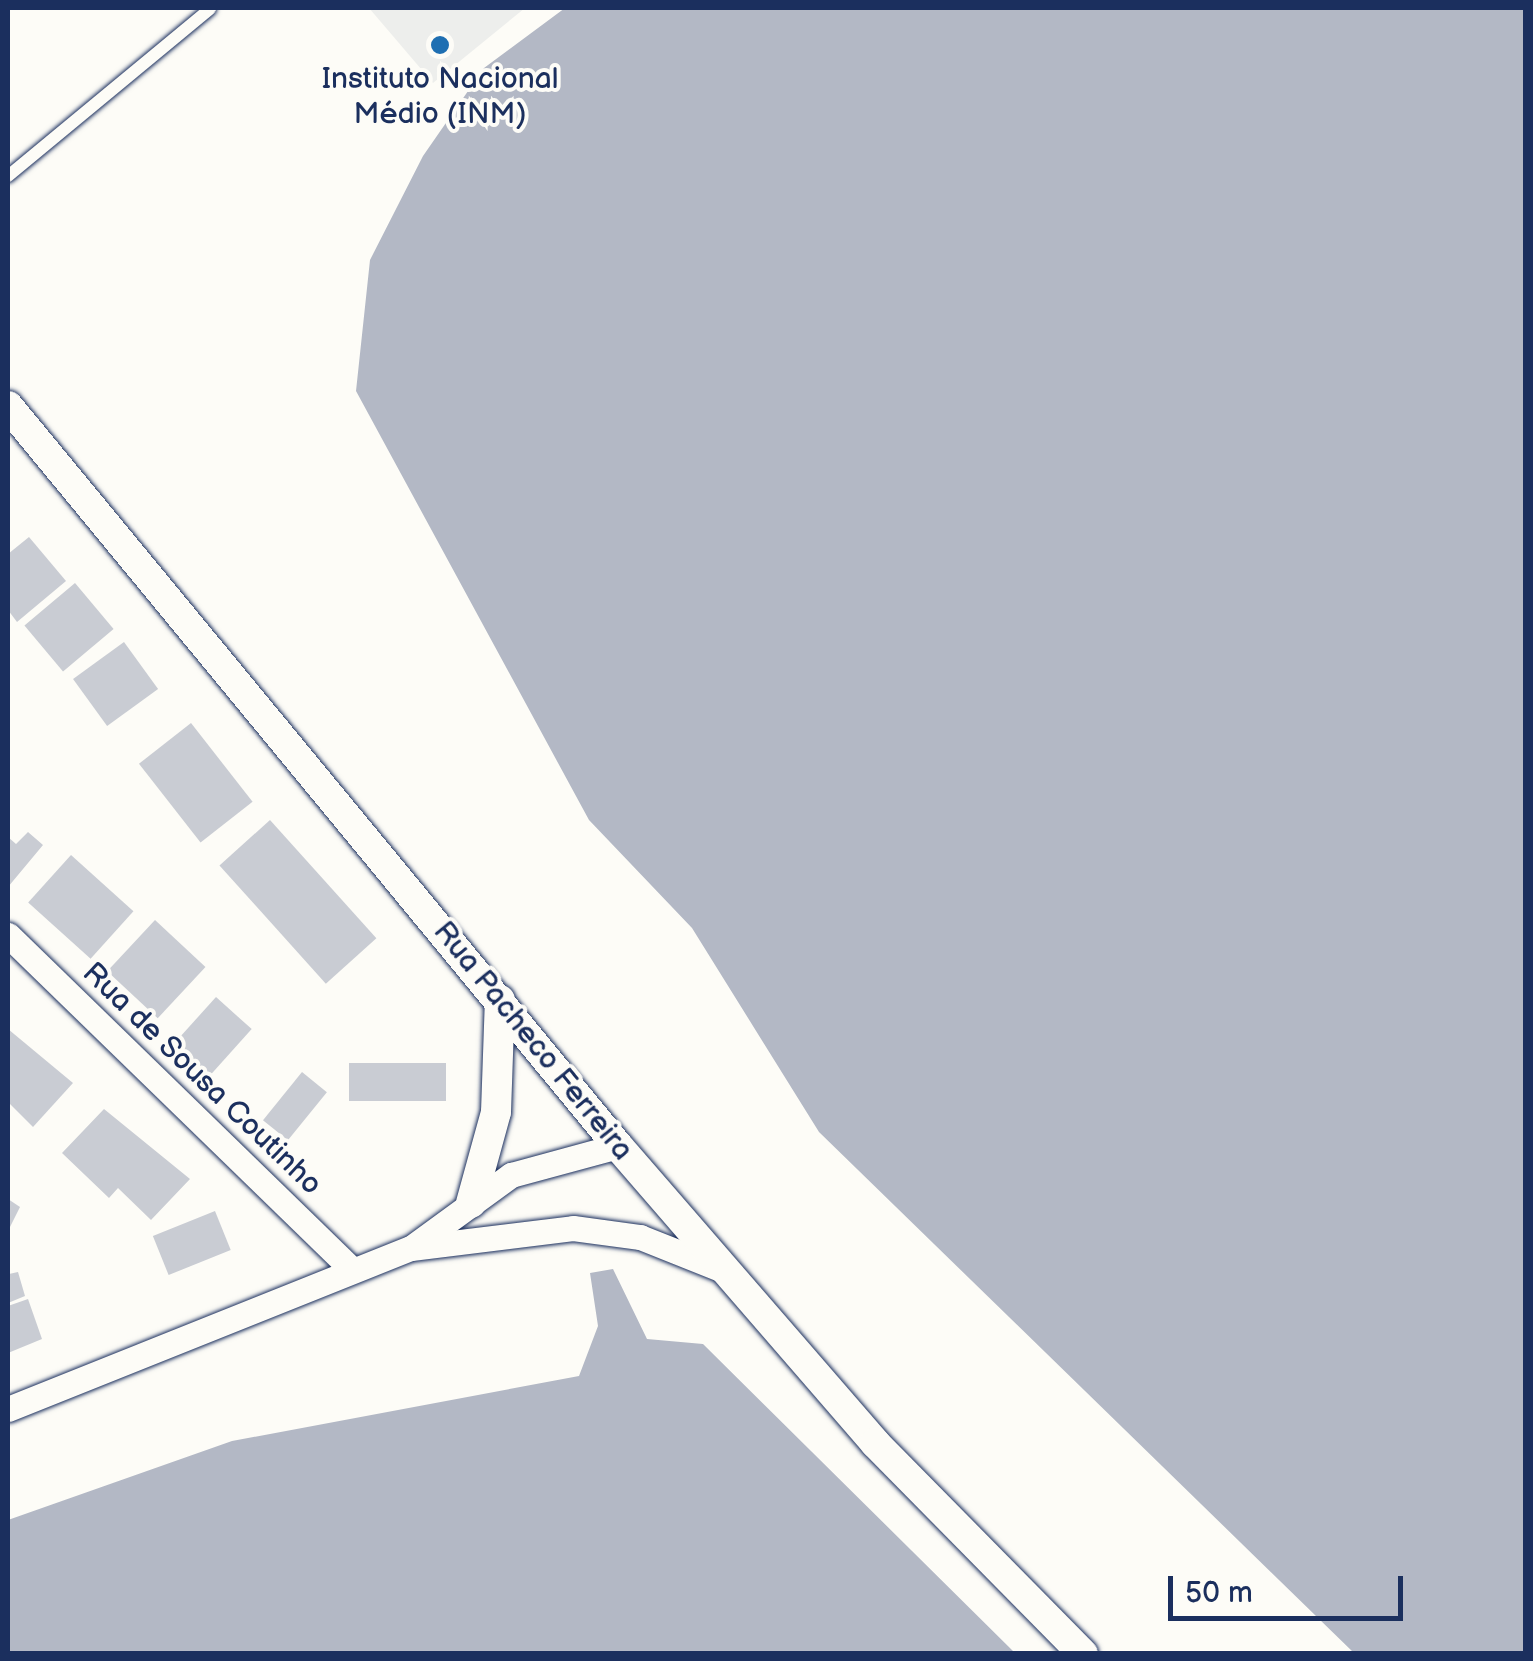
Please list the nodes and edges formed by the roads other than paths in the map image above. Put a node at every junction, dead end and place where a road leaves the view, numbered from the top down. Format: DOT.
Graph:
graph roads {
  1 [pos="210,10"];
  2 [pos="8,176"];
  3 [pos="8,406"];
  4 [pos="8,935"];
  5 [pos="500,1000"];
  6 [pos="618,1146"];
  7 [pos="471,1202"];
  8 [pos="411,1248"];
  9 [pos="352,1270"];
  10 [pos="733,1274"];
  11 [pos="8,1409"];
  12 [pos="1082,1654"];
  1 -- 2 [label="lane"];
  3 -- 5 [label="street, Rua Pacheco Ferreira"];
  4 -- 9 [label="street, Rua de Sousa Coutinho"];
  5 -- 6 [label="street, Rua Pacheco Ferreira"];
  5 -- 7 [label="street"];
  6 -- 7 [label="street"];
  6 -- 10 [label="street, Rua Pacheco Ferreira"];
  7 -- 8 [label="street"];
  8 -- 9 [label="street"];
  8 -- 10 [label="street"];
  9 -- 11 [label="street"];
  10 -- 12 [label="street, Rua Pacheco Ferreira"];
}
